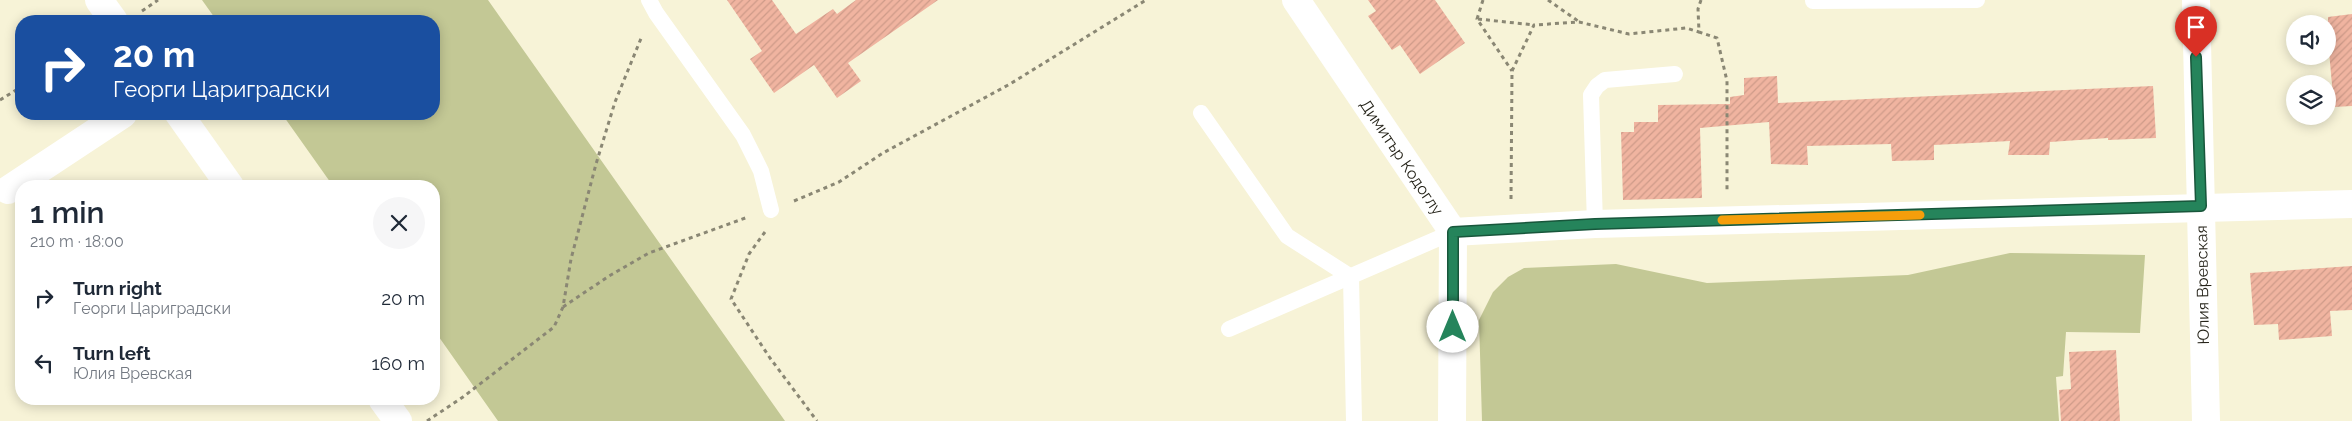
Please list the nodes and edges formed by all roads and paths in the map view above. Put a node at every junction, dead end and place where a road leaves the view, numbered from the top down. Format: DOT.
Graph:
graph roads {
  1 [pos="99,0"];
  2 [pos="1146,0"];
  3 [pos="1296,0"];
  4 [pos="1483,0"];
  5 [pos="1548,0"];
  6 [pos="1701,0"];
  7 [pos="1977,0"];
  8 [pos="2196,0"];
  9 [pos="1813,1"];
  10 [pos="652,7"];
  11 [pos="110,15"];
  12 [pos="1477,19"];
  13 [pos="1578,22"];
  14 [pos="1534,25"];
  15 [pos="1699,32"];
  16 [pos="1512,71"];
  17 [pos="1675,74"];
  18 [pos="15,91"];
  19 [pos="0,100"];
  20 [pos="1201,113"];
  21 [pos="114,120"];
  22 [pos="183,120"];
  23 [pos="23,180"];
  24 [pos="226,180"];
  25 [pos="15,185"];
  26 [pos="8,190"];
  27 [pos="2352,204"];
  28 [pos="2201,206"];
  29 [pos="779,207"];
  30 [pos="1752,220"];
  31 [pos="1595,224"];
  32 [pos="1508,229"];
  33 [pos="1453,232"];
  34 [pos="1351,277"];
  35 [pos="563,307"];
  36 [pos="1229,329"];
  37 [pos="386,405"];
  38 [pos="398,421"];
  39 [pos="426,421"];
  40 [pos="816,421"];
  41 [pos="1354,421"];
  42 [pos="1452,421"];
  43 [pos="2206,421"];
  1 -- 11 [label="street"];
  2 -- 29 [label="path"];
  3 -- 33 [label="street, Димитър Кодоглу"];
  4 -- 12 [label="path"];
  5 -- 13 [label="path"];
  6 -- 15 [label="path"];
  7 -- 9 [label="lane"];
  8 -- 28 [label="street, Юлия Вревская"];
  10 -- 29 [label="lane"];
  10 -- 35 [label="path"];
  12 -- 14 [label="path"];
  12 -- 16 [label="path"];
  13 -- 14 [label="path"];
  13 -- 15 [label="path"];
  14 -- 16 [label="path"];
  15 -- 30 [label="path"];
  16 -- 32 [label="path"];
  17 -- 31 [label="lane"];
  18 -- 19 [label="path"];
  20 -- 34 [label="lane"];
  21 -- 23 [label="street"];
  22 -- 24 [label="street"];
  25 -- 26 [label="street"];
  27 -- 28 [label="street"];
  28 -- 30 [label="street"];
  28 -- 43 [label="street, Юлия Вревская"];
  29 -- 35 [label="path"];
  29 -- 40 [label="path"];
  30 -- 31 [label="street"];
  31 -- 32 [label="street"];
  32 -- 33 [label="street"];
  33 -- 34 [label="lane"];
  33 -- 42 [label="street, Димитър Кодоглу"];
  34 -- 36 [label="lane"];
  34 -- 41 [label="lane"];
  35 -- 39 [label="path"];
  37 -- 38 [label="street"];
}
